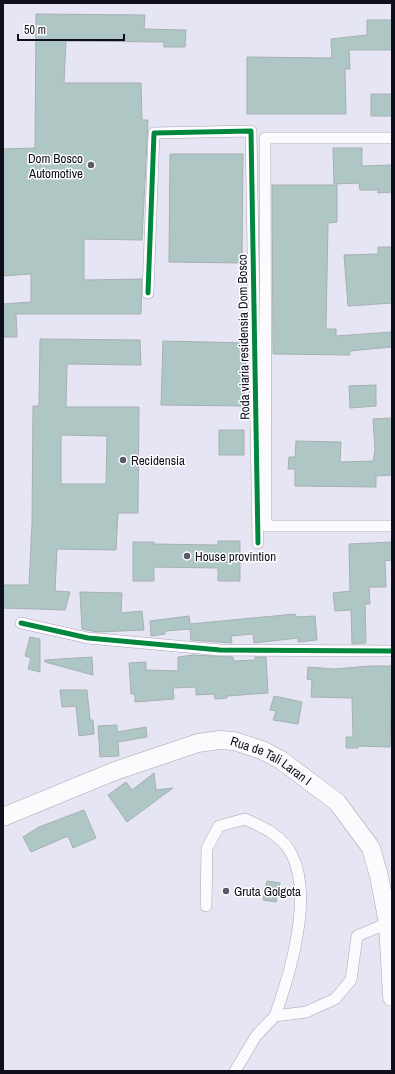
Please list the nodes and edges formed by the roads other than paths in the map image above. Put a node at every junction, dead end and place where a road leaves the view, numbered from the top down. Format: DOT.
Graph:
graph roads {
  1 [pos="392,138"];
  2 [pos="148,293"];
  3 [pos="392,526"];
  4 [pos="258,543"];
  5 [pos="21,623"];
  6 [pos="392,651"];
  7 [pos="3,817"];
  8 [pos="206,906"];
  9 [pos="390,919"];
  10 [pos="392,997"];
  11 [pos="275,1016"];
  12 [pos="235,1071"];
  1 -- 3 [label="street"];
  2 -- 4 [label="street, Roda viaria residensia Dom Bosco"];
  5 -- 6 [label="street"];
  7 -- 9 [label="main road, Rua de Tali Laran I"];
  8 -- 11 [label="street"];
  9 -- 10 [label="main road, Rua de Tali Laran I"];
  9 -- 11 [label="street"];
  11 -- 12 [label="street"];
}
